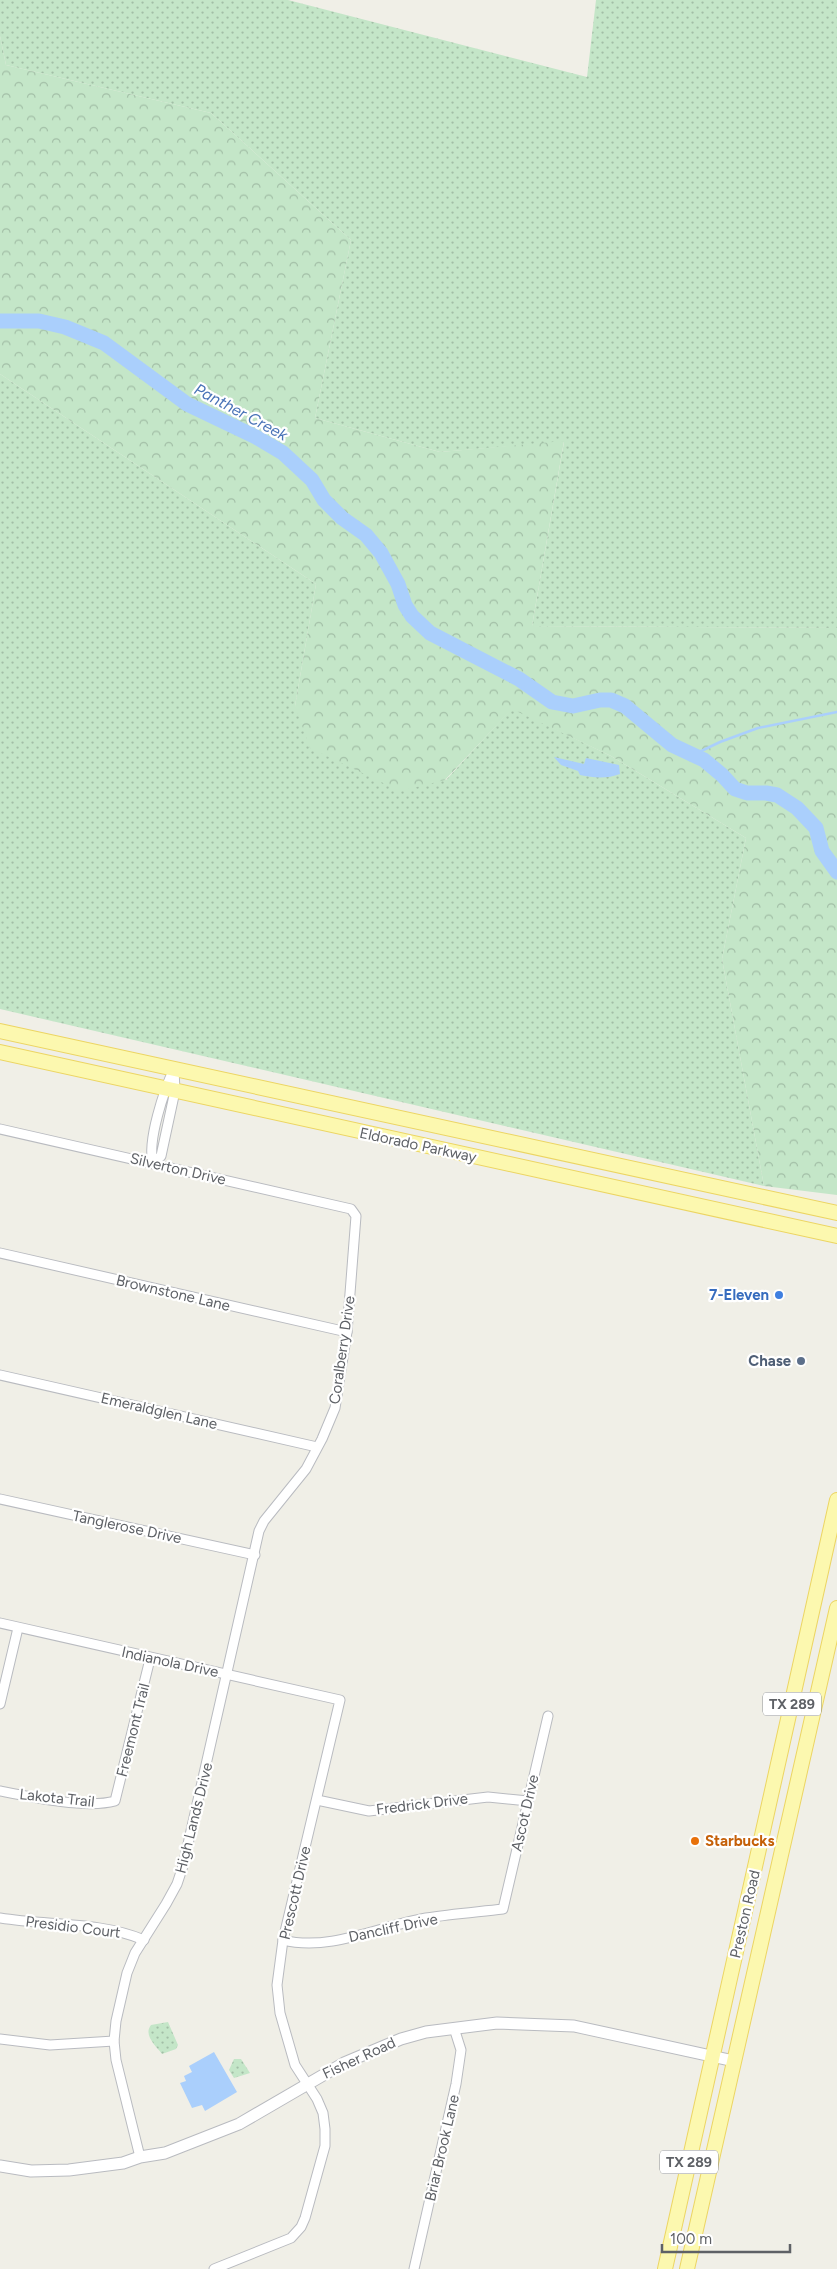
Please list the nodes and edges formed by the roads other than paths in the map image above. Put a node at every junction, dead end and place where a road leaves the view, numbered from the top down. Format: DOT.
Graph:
graph roads {
  1 [pos="0,1031"];
  2 [pos="0,1052"];
  3 [pos="174,1069"];
  4 [pos="170,1090"];
  5 [pos="0,1129"];
  6 [pos="532,1147"];
  7 [pos="153,1164"];
  8 [pos="528,1169"];
  9 [pos="707,1184"];
  10 [pos="702,1207"];
  11 [pos="354,1212"];
  12 [pos="837,1213"];
  13 [pos="837,1236"];
  14 [pos="0,1253"];
  15 [pos="347,1332"];
  16 [pos="0,1375"];
  17 [pos="318,1447"];
  18 [pos="0,1499"];
  19 [pos="837,1500"];
  20 [pos="834,1524"];
  21 [pos="255,1556"];
  22 [pos="837,1608"];
  23 [pos="0,1623"];
  24 [pos="18,1628"];
  25 [pos="150,1659"];
  26 [pos="228,1674"];
  27 [pos="340,1700"];
  28 [pos="0,1704"];
  29 [pos="548,1716"];
  30 [pos="780,1761"];
  31 [pos="800,1765"];
  32 [pos="0,1791"];
  33 [pos="317,1800"];
  34 [pos="115,1801"];
  35 [pos="528,1801"];
  36 [pos="503,1909"];
  37 [pos="0,1918"];
  38 [pos="144,1940"];
  39 [pos="283,1940"];
  40 [pos="454,2028"];
  41 [pos="0,2040"];
  42 [pos="114,2041"];
  43 [pos="712,2056"];
  44 [pos="734,2061"];
  45 [pos="308,2083"];
  46 [pos="140,2157"];
  47 [pos="0,2166"];
  48 [pos="214,2269"];
  49 [pos="414,2269"];
  50 [pos="665,2269"];
  51 [pos="687,2269"];
  1 -- 3 [label="main road, Eldorado Parkway"];
  2 -- 4 [label="main road, Eldorado Parkway"];
  3 -- 4 [label="street"];
  3 -- 6 [label="main road, Eldorado Parkway"];
  4 -- 7 [label="street"];
  4 -- 8 [label="main road, Eldorado Parkway"];
  5 -- 7 [label="street, Silverton Drive"];
  6 -- 8 [label="main road"];
  6 -- 9 [label="main road, Eldorado Parkway"];
  7 -- 11 [label="street, Silverton Drive"];
  8 -- 10 [label="main road, Eldorado Parkway"];
  9 -- 10 [label="main road"];
  9 -- 12 [label="main road, Eldorado Parkway"];
  10 -- 13 [label="main road, Eldorado Parkway"];
  11 -- 15 [label="street, Coralberry Drive"];
  14 -- 15 [label="street, Brownstone Lane"];
  15 -- 17 [label="street, Coralberry Drive"];
  16 -- 17 [label="street, Emeraldglen Lane"];
  17 -- 21 [label="street, Coralberry Drive"];
  18 -- 21 [label="street, Tanglerose Drive"];
  19 -- 20 [label="main road, Preston Road / TX 289"];
  20 -- 30 [label="main road, Preston Road / TX 289"];
  21 -- 26 [label="street, Coralberry Drive"];
  22 -- 31 [label="main road, Preston Road / TX 289"];
  23 -- 24 [label="street, Indianola Drive"];
  24 -- 25 [label="street, Indianola Drive"];
  24 -- 28 [label="street"];
  25 -- 26 [label="street, Indianola Drive"];
  25 -- 34 [label="street, Freemont Trail"];
  26 -- 27 [label="street, Indianola Drive"];
  26 -- 38 [label="street, High Lands Drive"];
  27 -- 33 [label="street, Prescott Drive"];
  29 -- 35 [label="street, Ascot Drive"];
  30 -- 31 [label="main road"];
  30 -- 43 [label="main road, Preston Road / TX 289"];
  31 -- 44 [label="main road, Preston Road / TX 289"];
  32 -- 34 [label="street, Lakota Trail"];
  33 -- 35 [label="street, Fredrick Drive"];
  33 -- 39 [label="street, Prescott Drive"];
  35 -- 36 [label="street, Ascot Drive"];
  36 -- 39 [label="street, Dancliff Drive"];
  37 -- 38 [label="street, Presidio Court"];
  38 -- 42 [label="street, High Lands Drive"];
  39 -- 45 [label="street, Prescott Drive"];
  40 -- 43 [label="street, Fisher Road"];
  40 -- 45 [label="street, Fisher Road"];
  40 -- 49 [label="street, Briar Brook Lane"];
  41 -- 42 [label="street"];
  42 -- 46 [label="street, High Lands Drive"];
  43 -- 44 [label="street, Fisher Road"];
  43 -- 50 [label="main road, Preston Road / TX 289"];
  44 -- 51 [label="main road, Preston Road / TX 289"];
  45 -- 46 [label="street, Fisher Road"];
  45 -- 48 [label="street, Prescott Drive"];
  46 -- 47 [label="street, Fisher Road"];
}
